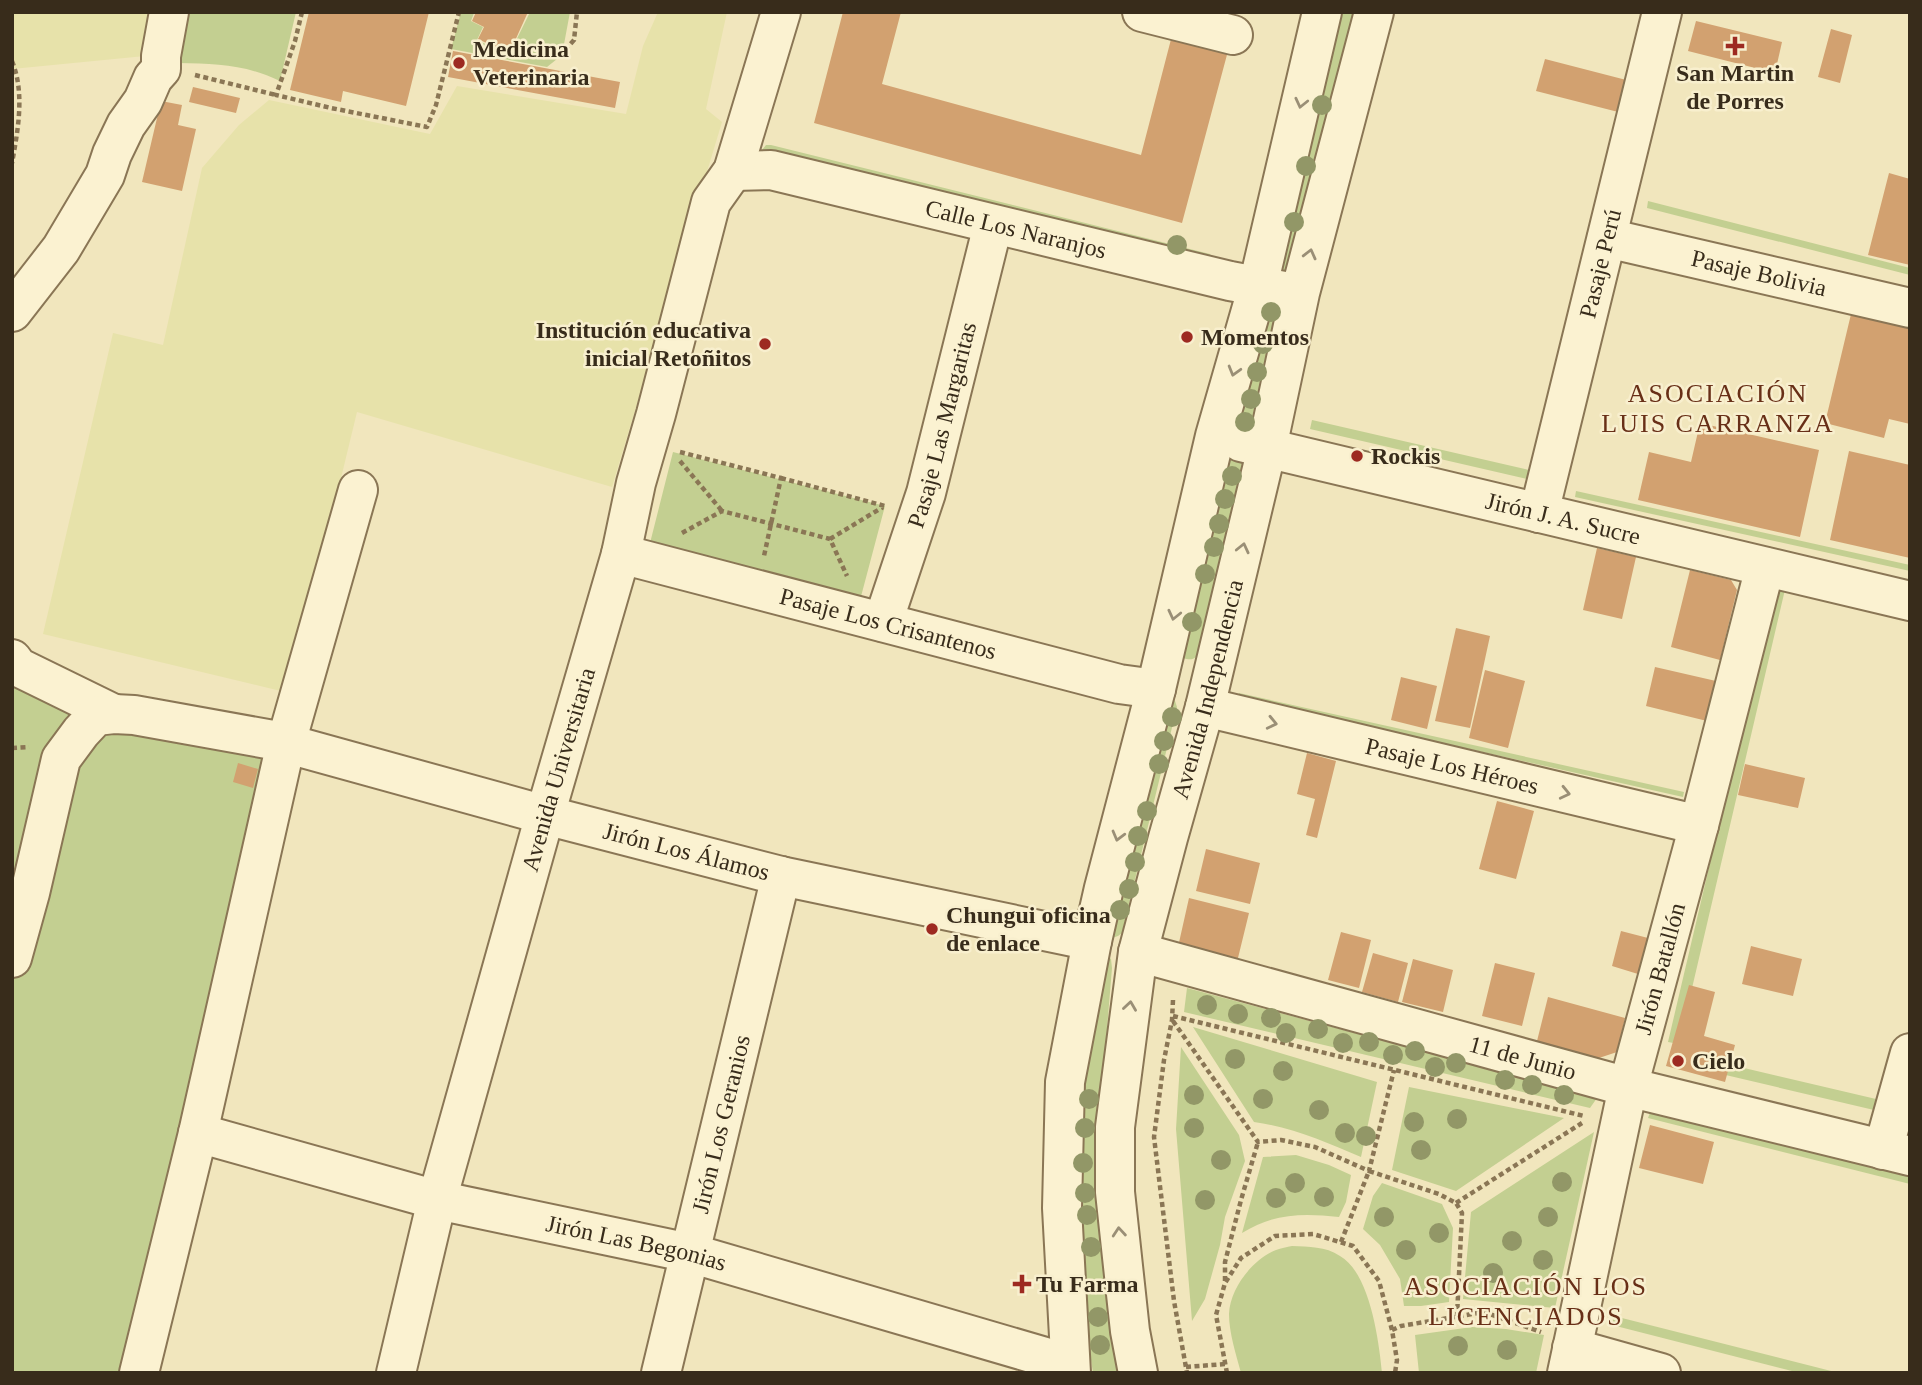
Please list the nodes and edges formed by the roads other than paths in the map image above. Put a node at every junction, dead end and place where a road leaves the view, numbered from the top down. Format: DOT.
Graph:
graph roads {
  1 [pos="169,12"];
  2 [pos="781,12"];
  3 [pos="1142,12"];
  4 [pos="1322,12"];
  5 [pos="1374,12"];
  6 [pos="1662,12"];
  7 [pos="1233,35"];
  8 [pos="1311,61"];
  9 [pos="1359,71"];
  10 [pos="733,171"];
  11 [pos="993,225"];
  12 [pos="1607,238"];
  13 [pos="1258,286"];
  14 [pos="1300,293"];
  15 [pos="1910,308"];
  16 [pos="12,312"];
  17 [pos="1215,436"];
  18 [pos="1267,448"];
  19 [pos="358,490"];
  20 [pos="1539,513"];
  21 [pos="621,554"];
  22 [pos="1765,567"];
  23 [pos="1910,601"];
  24 [pos="883,622"];
  25 [pos="12,659"];
  26 [pos="1156,689"];
  27 [pos="1205,707"];
  28 [pos="114,714"];
  29 [pos="280,742"];
  30 [pos="545,815"];
  31 [pos="1699,825"];
  32 [pos="781,876"];
  33 [pos="1092,941"];
  34 [pos="1138,952"];
  35 [pos="12,958"];
  36 [pos="1910,1053"];
  37 [pos="1628,1087"];
  38 [pos="198,1133"];
  39 [pos="1896,1153"];
  40 [pos="437,1200"];
  41 [pos="690,1253"];
  42 [pos="1569,1361"];
  43 [pos="1070,1368"];
  44 [pos="139,1373"];
  45 [pos="396,1373"];
  46 [pos="661,1373"];
  47 [pos="1138,1373"];
  48 [pos="1661,1373"];
  1 -- 16 [label="street"];
  2 -- 10 [label="street, Avenida Universitaria"];
  3 -- 7 [label="street"];
  4 -- 8 [label="street, Avenida Independencia"];
  5 -- 9 [label="street, Avenida Independencia"];
  6 -- 12 [label="street, Pasaje Perú"];
  8 -- 9 [label="street"];
  8 -- 13 [label="street, Avenida Independencia, one-way"];
  14 -- 9 [label="street, Avenida Independencia, one-way"];
  10 -- 11 [label="street, Calle Los Naranjos"];
  10 -- 21 [label="street, Avenida Universitaria"];
  11 -- 13 [label="street, Calle Los Naranjos"];
  11 -- 24 [label="street, Pasaje Las Margaritas"];
  12 -- 15 [label="street, Pasaje Bolivia"];
  12 -- 20 [label="street, Pasaje Perú"];
  13 -- 14 [label="street, Calle Los Naranjos"];
  13 -- 17 [label="street, Avenida Independencia, one-way"];
  14 -- 18 [label="street, Avenida Independencia"];
  17 -- 18 [label="street, Jirón J. A. Sucre"];
  17 -- 26 [label="street, Avenida Independencia, one-way"];
  18 -- 20 [label="street, Jirón J. A. Sucre"];
  27 -- 18 [label="street, Avenida Independencia, one-way"];
  19 -- 29 [label="street"];
  20 -- 22 [label="street, Jirón J. A. Sucre"];
  21 -- 24 [label="street, Pasaje Los Crisantenos"];
  21 -- 30 [label="street, Avenida Universitaria"];
  22 -- 23 [label="street, Jirón J. A. Sucre"];
  22 -- 31 [label="street, Jirón Batallón"];
  24 -- 26 [label="street, Pasaje Los Crisantenos"];
  25 -- 28 [label="street"];
  26 -- 33 [label="street, Avenida Independencia, one-way"];
  27 -- 31 [label="street, Pasaje Los Héroes, one-way"];
  27 -- 34 [label="street, Avenida Independencia"];
  28 -- 29 [label="street, Jirón Los Álamos"];
  28 -- 35 [label="street"];
  29 -- 30 [label="street, Jirón Los Álamos"];
  29 -- 38 [label="street"];
  30 -- 32 [label="street, Jirón Los Álamos"];
  30 -- 40 [label="street, Avenida Universitaria"];
  31 -- 37 [label="street, Jirón Batallón"];
  32 -- 33 [label="street, Jirón Los Álamos"];
  32 -- 41 [label="street, Jirón Los Geranios"];
  33 -- 43 [label="street, Avenida Independencia"];
  34 -- 37 [label="street, 11 de Junio"];
  47 -- 34 [label="street, Avenida Independencia, one-way"];
  36 -- 39 [label="street"];
  37 -- 39 [label="street, 11 de Junio"];
  37 -- 42 [label="street, Jirón Batallón"];
  38 -- 40 [label="street, Jirón Las Begonias"];
  38 -- 44 [label="street"];
  40 -- 41 [label="street, Jirón Las Begonias"];
  40 -- 45 [label="street, Avenida Universitaria"];
  41 -- 43 [label="street, Jirón Las Begonias"];
  41 -- 46 [label="street, Jirón Los Geranios"];
  42 -- 48 [label="street"];
}
